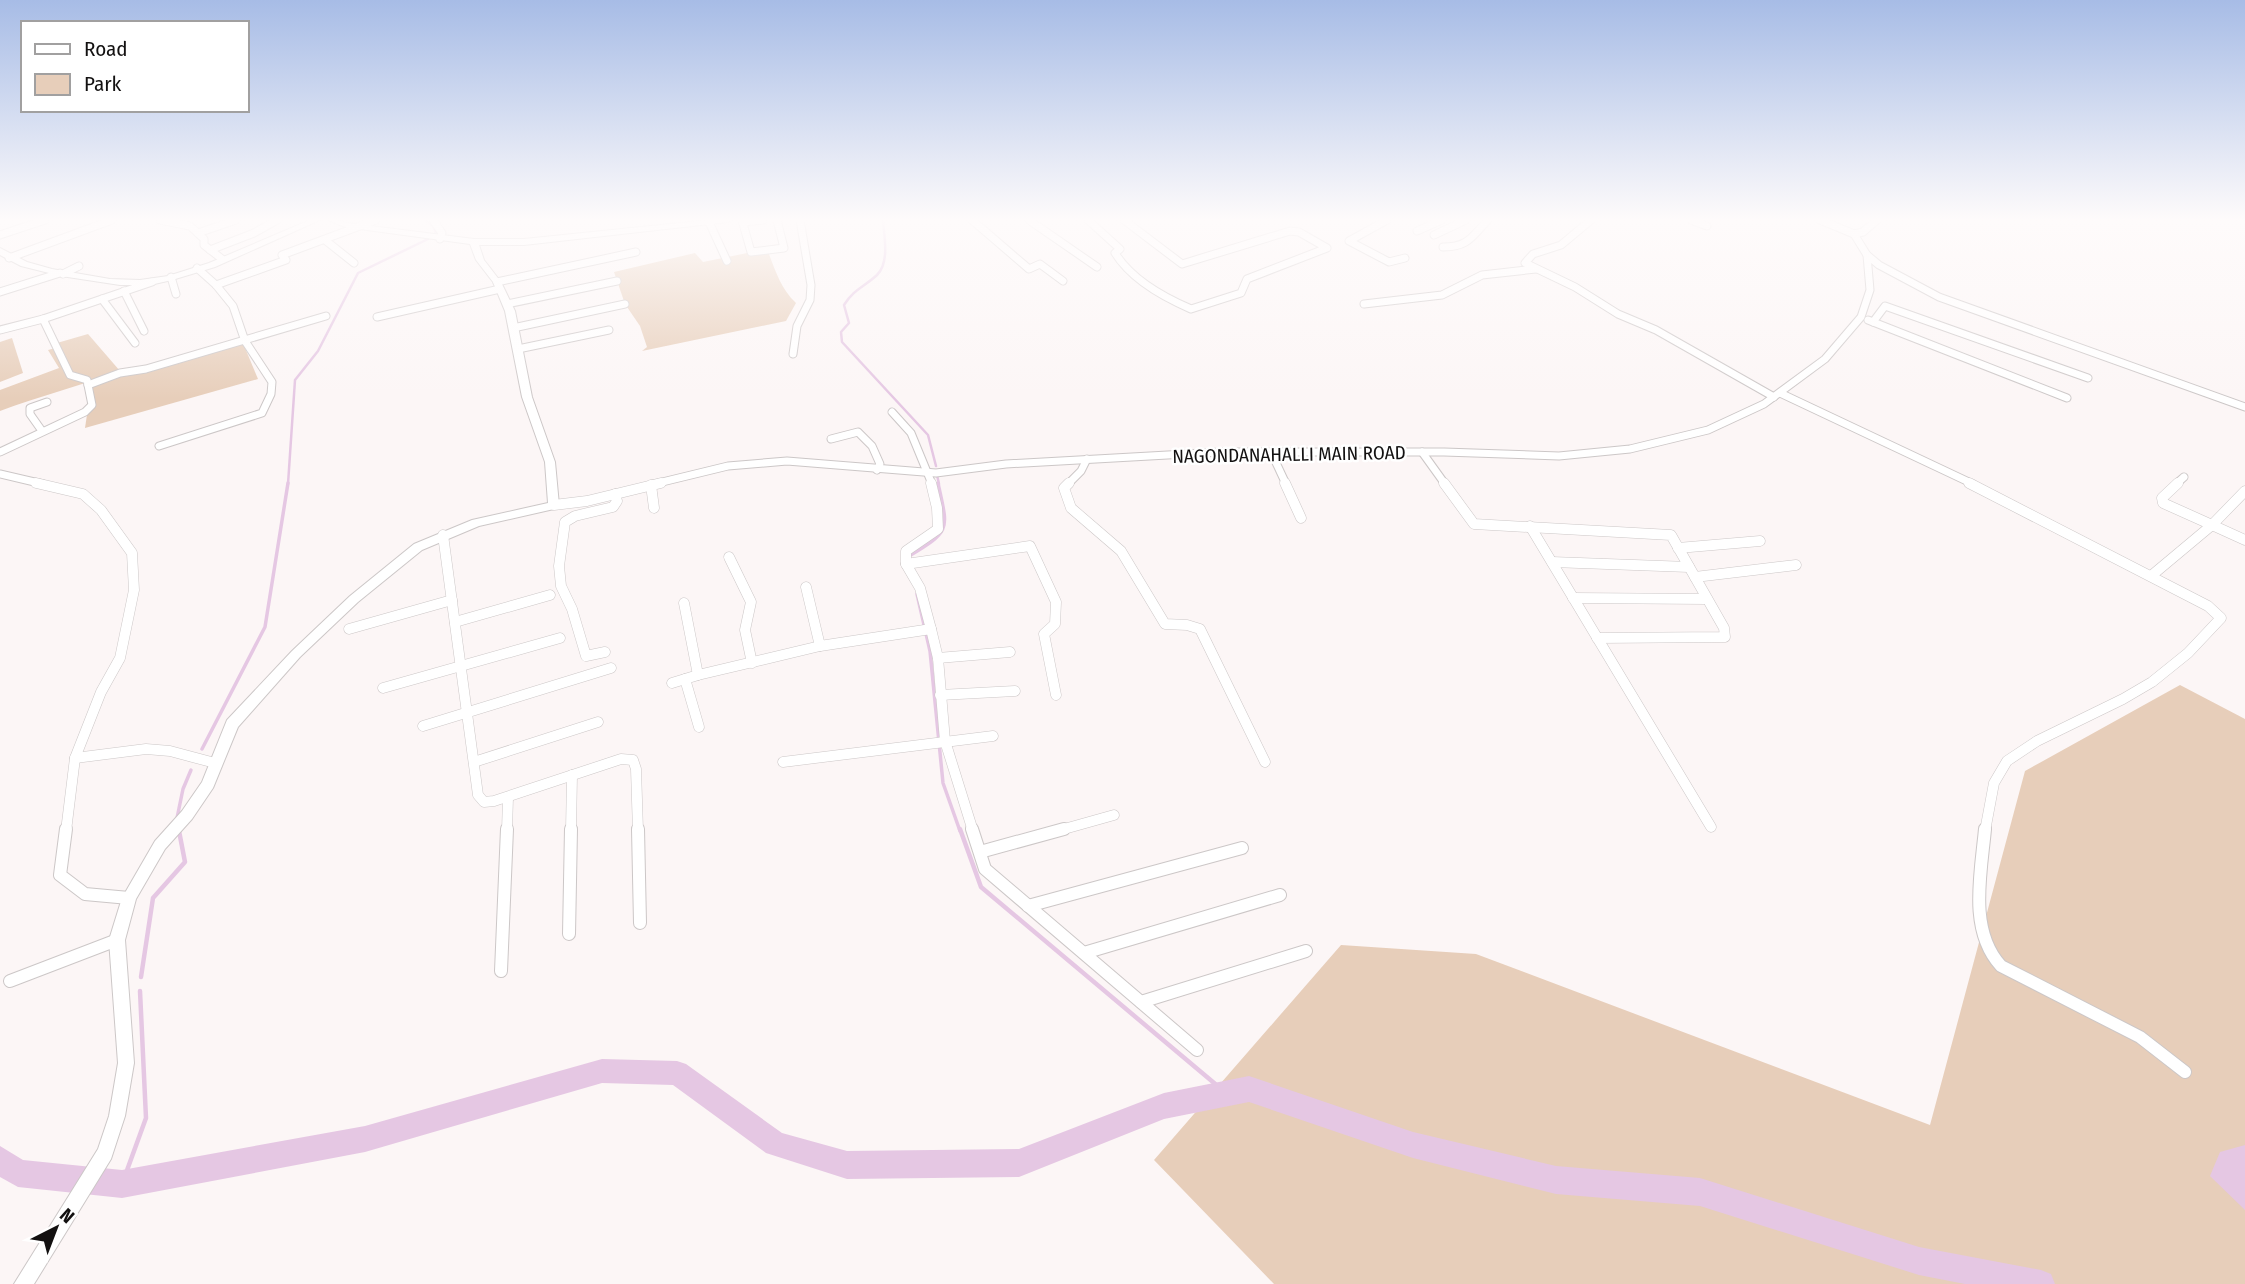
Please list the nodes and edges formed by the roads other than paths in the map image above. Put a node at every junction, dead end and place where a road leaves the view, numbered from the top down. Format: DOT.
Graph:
graph roads {
  1 [pos="39,280"];
  2 [pos="108,280"];
  3 [pos="160,280"];
  4 [pos="172,280"];
  5 [pos="210,280"];
  6 [pos="230,280"];
  7 [pos="495,280"];
  8 [pos="520,280"];
  9 [pos="810,280"];
  10 [pos="1144,280"];
  11 [pos="1247,280"];
  12 [pos="1472,280"];
  13 [pos="1560,280"];
  14 [pos="1869,280"];
  15 [pos="1907,280"];
  16 [pos="617,281"];
  17 [pos="152,282"];
  18 [pos="216,285"];
  19 [pos="499,285"];
  20 [pos="124,291"];
  21 [pos="0,292"];
  22 [pos="176,294"];
  23 [pos="102,299"];
  24 [pos="507,304"];
  25 [pos="625,304"];
  26 [pos="1364,304"];
  27 [pos="326,316"];
  28 [pos="377,317"];
  29 [pos="1861,317"];
  30 [pos="43,319"];
  31 [pos="1873,322"];
  32 [pos="513,328"];
  33 [pos="0,330"];
  34 [pos="608,330"];
  35 [pos="144,331"];
  36 [pos="245,341"];
  37 [pos="135,343"];
  38 [pos="517,349"];
  39 [pos="793,354"];
  40 [pos="2088,378"];
  41 [pos="88,385"];
  42 [pos="1777,395"];
  43 [pos="2067,398"];
  44 [pos="47,402"];
  45 [pos="2245,407"];
  46 [pos="892,412"];
  47 [pos="42,431"];
  48 [pos="831,439"];
  49 [pos="159,446"];
  50 [pos="1270,452"];
  51 [pos="1422,452"];
  52 [pos="0,453"];
  53 [pos="1087,459"];
  54 [pos="877,470"];
  55 [pos="927,472"];
  56 [pos="0,474"];
  57 [pos="2184,477"];
  58 [pos="651,485"];
  59 [pos="2245,491"];
  60 [pos="615,494"];
  61 [pos="554,505"];
  62 [pos="654,508"];
  63 [pos="1301,518"];
  64 [pos="2212,525"];
  65 [pos="1530,526"];
  66 [pos="443,535"];
  67 [pos="2245,540"];
  68 [pos="1760,541"];
  69 [pos="1678,548"];
  70 [pos="729,557"];
  71 [pos="1552,562"];
  72 [pos="906,564"];
  73 [pos="1796,565"];
  74 [pos="1689,567"];
  75 [pos="2151,576"];
  76 [pos="1695,577"];
  77 [pos="806,587"];
  78 [pos="550,595"];
  79 [pos="1573,598"];
  80 [pos="1707,599"];
  81 [pos="452,600"];
  82 [pos="684,603"];
  83 [pos="455,622"];
  84 [pos="349,629"];
  85 [pos="931,629"];
  86 [pos="560,638"];
  87 [pos="1597,638"];
  88 [pos="820,646"];
  89 [pos="605,652"];
  90 [pos="1010,652"];
  91 [pos="938,658"];
  92 [pos="752,663"];
  93 [pos="461,666"];
  94 [pos="611,668"];
  95 [pos="698,675"];
  96 [pos="685,679"];
  97 [pos="672,683"];
  98 [pos="383,688"];
  99 [pos="1015,691"];
  100 [pos="940,695"];
  101 [pos="1056,695"];
  102 [pos="467,712"];
  103 [pos="598,722"];
  104 [pos="423,726"];
  105 [pos="699,727"];
  106 [pos="993,736"];
  107 [pos="945,741"];
  108 [pos="75,758"];
  109 [pos="474,762"];
  110 [pos="783,762"];
  111 [pos="1265,762"];
  112 [pos="215,763"];
  113 [pos="572,775"];
  114 [pos="508,797"];
  115 [pos="1114,815"];
  116 [pos="1711,827"];
  117 [pos="1242,848"];
  118 [pos="980,852"];
  119 [pos="1280,894"];
  120 [pos="130,898"];
  121 [pos="1028,906"];
  122 [pos="639,923"];
  123 [pos="569,934"];
  124 [pos="117,940"];
  125 [pos="1306,951"];
  126 [pos="1084,953"];
  127 [pos="501,971"];
  128 [pos="10,981"];
  129 [pos="1141,1002"];
  130 [pos="1197,1049"];
  131 [pos="2185,1072"];
  132 [pos="23,1284"];
  1 -- 21 [label="street"];
  2 -- 17 [label="street"];
  3 -- 17 [label="street"];
  4 -- 22 [label="street"];
  5 -- 18 [label="street"];
  6 -- 18 [label="street"];
  7 -- 19 [label="street"];
  8 -- 19 [label="street"];
  9 -- 39 [label="street"];
  10 -- 11 [label="street"];
  12 -- 26 [label="street"];
  13 -- 42 [label="street"];
  14 -- 29 [label="street, NAGONDANAHALLI MAIN ROAD"];
  15 -- 45 [label="street"];
  16 -- 24 [label="street"];
  17 -- 20 [label="street"];
  18 -- 36 [label="street"];
  19 -- 24 [label="street"];
  19 -- 28 [label="street"];
  20 -- 23 [label="street"];
  20 -- 35 [label="street"];
  23 -- 30 [label="street"];
  23 -- 37 [label="street"];
  24 -- 32 [label="street"];
  25 -- 32 [label="street"];
  27 -- 36 [label="street"];
  29 -- 31 [label="street"];
  29 -- 42 [label="street, NAGONDANAHALLI MAIN ROAD"];
  30 -- 33 [label="street"];
  30 -- 41 [label="street"];
  31 -- 40 [label="street"];
  31 -- 43 [label="street"];
  32 -- 38 [label="street"];
  34 -- 38 [label="street"];
  36 -- 41 [label="street"];
  36 -- 49 [label="street"];
  38 -- 61 [label="street"];
  41 -- 47 [label="street"];
  42 -- 51 [label="street, NAGONDANAHALLI MAIN ROAD"];
  42 -- 75 [label="street"];
  44 -- 47 [label="street"];
  46 -- 55 [label="street"];
  47 -- 52 [label="street"];
  48 -- 54 [label="street"];
  50 -- 51 [label="street, NAGONDANAHALLI MAIN ROAD"];
  50 -- 53 [label="street, NAGONDANAHALLI MAIN ROAD"];
  50 -- 63 [label="street"];
  51 -- 65 [label="street"];
  53 -- 55 [label="street, NAGONDANAHALLI MAIN ROAD"];
  53 -- 111 [label="street"];
  54 -- 55 [label="street, NAGONDANAHALLI MAIN ROAD"];
  54 -- 58 [label="street, NAGONDANAHALLI MAIN ROAD"];
  55 -- 72 [label="street"];
  56 -- 108 [label="street"];
  57 -- 64 [label="street"];
  58 -- 60 [label="street, NAGONDANAHALLI MAIN ROAD"];
  58 -- 62 [label="street"];
  59 -- 64 [label="street"];
  60 -- 61 [label="street, NAGONDANAHALLI MAIN ROAD"];
  60 -- 89 [label="street"];
  61 -- 66 [label="street"];
  64 -- 67 [label="street"];
  64 -- 75 [label="street"];
  65 -- 69 [label="street"];
  65 -- 71 [label="street"];
  66 -- 81 [label="street"];
  66 -- 112 [label="street"];
  68 -- 69 [label="street"];
  69 -- 74 [label="street"];
  70 -- 92 [label="street"];
  71 -- 74 [label="street"];
  71 -- 79 [label="street"];
  72 -- 85 [label="street"];
  72 -- 101 [label="street"];
  73 -- 76 [label="street"];
  74 -- 76 [label="street"];
  75 -- 131 [label="street"];
  76 -- 80 [label="street"];
  77 -- 88 [label="street"];
  78 -- 83 [label="street"];
  79 -- 80 [label="street"];
  79 -- 87 [label="street"];
  80 -- 87 [label="street"];
  81 -- 83 [label="street"];
  81 -- 84 [label="street"];
  82 -- 95 [label="street"];
  83 -- 93 [label="street"];
  85 -- 88 [label="street"];
  85 -- 91 [label="street"];
  86 -- 93 [label="street"];
  87 -- 116 [label="street"];
  88 -- 92 [label="street"];
  90 -- 91 [label="street"];
  91 -- 100 [label="street"];
  92 -- 95 [label="street"];
  93 -- 98 [label="street"];
  93 -- 102 [label="street"];
  94 -- 102 [label="street"];
  95 -- 96 [label="street"];
  96 -- 97 [label="street"];
  96 -- 105 [label="street"];
  99 -- 100 [label="street"];
  100 -- 107 [label="street"];
  102 -- 104 [label="street"];
  102 -- 109 [label="street"];
  103 -- 109 [label="street"];
  106 -- 107 [label="street"];
  107 -- 110 [label="street"];
  107 -- 118 [label="street"];
  108 -- 112 [label="street"];
  108 -- 120 [label="street"];
  109 -- 114 [label="street"];
  112 -- 120 [label="street"];
  113 -- 114 [label="street"];
  113 -- 122 [label="street"];
  113 -- 123 [label="street"];
  114 -- 127 [label="street"];
  115 -- 118 [label="street"];
  117 -- 121 [label="street"];
  118 -- 121 [label="street"];
  119 -- 126 [label="street"];
  120 -- 124 [label="street"];
  121 -- 126 [label="street"];
  124 -- 128 [label="street"];
  124 -- 132 [label="street"];
  125 -- 129 [label="street"];
  126 -- 129 [label="street"];
  129 -- 130 [label="street"];
}
